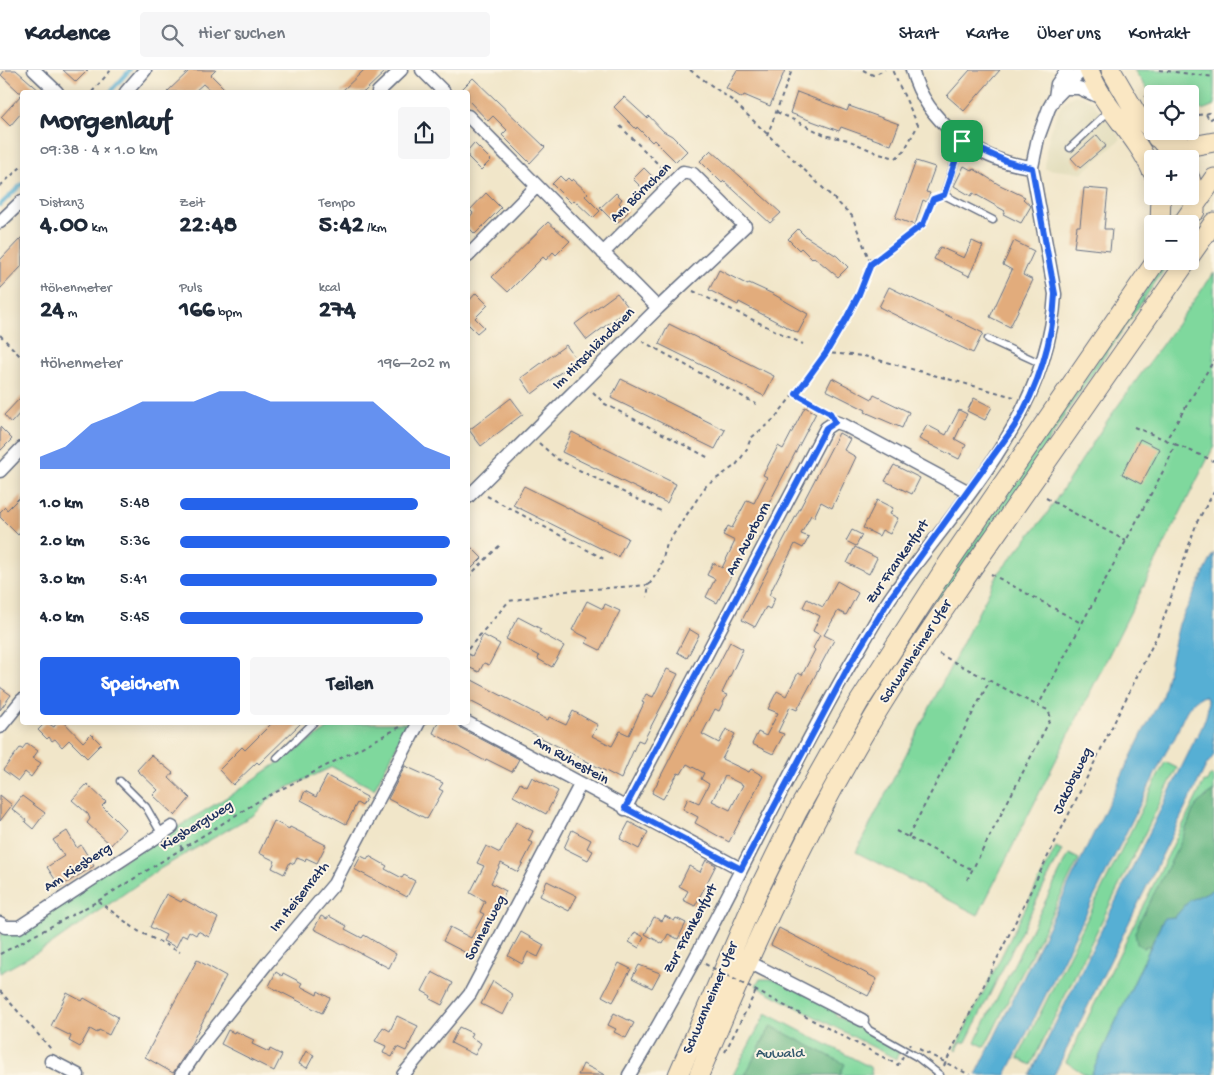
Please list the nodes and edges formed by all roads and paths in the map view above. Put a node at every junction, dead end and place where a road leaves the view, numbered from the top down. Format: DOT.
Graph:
graph roads {
  1 [pos="34,70"];
  2 [pos="111,70"];
  3 [pos="145,70"];
  4 [pos="401,70"];
  5 [pos="422,70"];
  6 [pos="690,70"];
  7 [pos="792,70"];
  8 [pos="863,70"];
  9 [pos="885,70"];
  10 [pos="892,70"];
  11 [pos="912,70"];
  12 [pos="1082,70"];
  13 [pos="1089,70"];
  14 [pos="1159,70"];
  15 [pos="1066,71"];
  16 [pos="1110,71"];
  17 [pos="1214,77"];
  18 [pos="1064,88"];
  19 [pos="55,90"];
  20 [pos="94,90"];
  21 [pos="128,90"];
  22 [pos="380,90"];
  23 [pos="442,90"];
  24 [pos="1054,99"];
  25 [pos="1106,103"];
  26 [pos="1214,110"];
  27 [pos="777,112"];
  28 [pos="1206,114"];
  29 [pos="1199,115"];
  30 [pos="470,118"];
  31 [pos="1214,118"];
  32 [pos="1144,122"];
  33 [pos="620,126"];
  34 [pos="767,136"];
  35 [pos="1159,140"];
  36 [pos="1165,140"];
  37 [pos="962,141"];
  38 [pos="1214,142"];
  39 [pos="1070,148"];
  40 [pos="1168,150"];
  41 [pos="1144,154"];
  42 [pos="20,168"];
  43 [pos="1032,168"];
  44 [pos="1214,178"];
  45 [pos="674,181"];
  46 [pos="0,186"];
  47 [pos="538,186"];
  48 [pos="944,195"];
  49 [pos="1199,197"];
  50 [pos="20,203"];
  51 [pos="993,220"];
  52 [pos="0,222"];
  53 [pos="1214,222"];
  54 [pos="745,226"];
  55 [pos="1199,243"];
  56 [pos="603,253"];
  57 [pos="470,254"];
  58 [pos="871,264"];
  59 [pos="1147,270"];
  60 [pos="1150,270"];
  61 [pos="1171,270"];
  62 [pos="1181,270"];
  63 [pos="1145,277"];
  64 [pos="682,286"];
  65 [pos="1157,304"];
  66 [pos="658,308"];
  67 [pos="0,335"];
  68 [pos="631,335"];
  69 [pos="988,338"];
  70 [pos="803,344"];
  71 [pos="826,353"];
  72 [pos="20,356"];
  73 [pos="1214,360"];
  74 [pos="1042,364"];
  75 [pos="583,382"];
  76 [pos="796,394"];
  77 [pos="1027,401"];
  78 [pos="756,404"];
  79 [pos="835,422"];
  80 [pos="1134,427"];
  81 [pos="530,436"];
  82 [pos="1166,440"];
  83 [pos="1175,444"];
  84 [pos="20,450"];
  85 [pos="710,458"];
  86 [pos="1214,461"];
  87 [pos="0,471"];
  88 [pos="969,492"];
  89 [pos="1214,492"];
  90 [pos="472,493"];
  91 [pos="1046,498"];
  92 [pos="663,512"];
  93 [pos="1126,541"];
  94 [pos="500,545"];
  95 [pos="606,560"];
  96 [pos="991,574"];
  97 [pos="470,575"];
  98 [pos="649,585"];
  99 [pos="647,597"];
  100 [pos="1082,623"];
  101 [pos="470,647"];
  102 [pos="939,654"];
  103 [pos="989,682"];
  104 [pos="20,702"];
  105 [pos="1038,706"];
  106 [pos="470,724"];
  107 [pos="311,725"];
  108 [pos="402,725"];
  109 [pos="417,725"];
  110 [pos="0,727"];
  111 [pos="277,758"];
  112 [pos="120,781"];
  113 [pos="580,785"];
  114 [pos="625,808"];
  115 [pos="167,830"];
  116 [pos="896,831"];
  117 [pos="908,837"];
  118 [pos="741,869"];
  119 [pos="973,870"];
  120 [pos="967,880"];
  121 [pos="98,901"];
  122 [pos="0,924"];
  123 [pos="180,952"];
  124 [pos="0,954"];
  125 [pos="748,961"];
  126 [pos="704,964"];
  127 [pos="756,990"];
  128 [pos="0,991"];
  129 [pos="862,1020"];
  130 [pos="910,1044"];
  131 [pos="919,1049"];
  132 [pos="727,1052"];
  133 [pos="51,1060"];
  134 [pos="944,1066"];
  135 [pos="78,1075"];
  136 [pos="181,1075"];
  137 [pos="404,1075"];
  138 [pos="629,1075"];
  139 [pos="678,1075"];
  140 [pos="700,1075"];
  141 [pos="940,1075"];
  142 [pos="970,1075"];
  1 -- 19 [label="street"];
  2 -- 20 [label="path"];
  3 -- 21 [label="street"];
  4 -- 22 [label="street"];
  5 -- 23 [label="street"];
  6 -- 34 [label="path"];
  7 -- 27 [label="path"];
  8 -- 9 [label="path"];
  10 -- 27 [label="path"];
  11 -- 37 [label="street"];
  12 -- 18 [label="street, Zur Frankenfurt"];
  13 -- 25 [label="main road"];
  14 -- 17 [label="path"];
  15 -- 24 [label="street, Zur Frankenfurt"];
  16 -- 32 [label="main road"];
  18 -- 24 [label="street, Zur Frankenfurt"];
  18 -- 25 [label="street"];
  24 -- 43 [label="street, Zur Frankenfurt"];
  25 -- 39 [label="lane"];
  25 -- 41 [label="main road"];
  26 -- 28 [label="path"];
  27 -- 34 [label="path"];
  28 -- 29 [label="path"];
  28 -- 31 [label="path"];
  30 -- 47 [label="street"];
  33 -- 45 [label="path"];
  34 -- 58 [label="path"];
  35 -- 40 [label="main road"];
  36 -- 38 [label="main road"];
  37 -- 43 [label="street"];
  37 -- 48 [label="lane"];
  42 -- 46 [label="path"];
  43 -- 74 [label="street, Zur Frankenfurt"];
  44 -- 49 [label="main road"];
  45 -- 54 [label="street, Am Börnchen"];
  45 -- 56 [label="street, Am Börnchen"];
  47 -- 56 [label="street"];
  47 -- 57 [label="street"];
  48 -- 51 [label="lane"];
  48 -- 58 [label="path"];
  50 -- 52 [label="street"];
  53 -- 55 [label="main road"];
  54 -- 64 [label="street, Im Hirschländchen"];
  56 -- 66 [label="street"];
  58 -- 71 [label="path"];
  59 -- 63 [label="main road"];
  60 -- 63 [label="main road, Schwanheimer Ufer"];
  61 -- 65 [label="main road"];
  62 -- 65 [label="main road, Schwanheimer Ufer"];
  63 -- 139 [label="main road, Schwanheimer Ufer"];
  64 -- 66 [label="street, Im Hirschländchen"];
  64 -- 70 [label="path"];
  65 -- 125 [label="main road, Schwanheimer Ufer"];
  66 -- 68 [label="street, Im Hirschländchen"];
  67 -- 72 [label="path"];
  68 -- 75 [label="street, Im Hirschländchen"];
  68 -- 78 [label="path"];
  69 -- 74 [label="lane"];
  71 -- 76 [label="path"];
  71 -- 77 [label="path"];
  73 -- 82 [label="path"];
  74 -- 77 [label="street, Zur Frankenfurt"];
  75 -- 81 [label="street, Im Hirschländchen"];
  75 -- 85 [label="path"];
  76 -- 79 [label="path"];
  76 -- 98 [label="path"];
  77 -- 88 [label="street, Zur Frankenfurt"];
  79 -- 88 [label="street"];
  79 -- 114 [label="street, Am Auerborn"];
  80 -- 82 [label="path"];
  81 -- 90 [label="street, Im Hirschländchen"];
  81 -- 92 [label="path"];
  82 -- 83 [label="path"];
  83 -- 86 [label="path"];
  83 -- 93 [label="path"];
  84 -- 87 [label="street"];
  88 -- 118 [label="street, Zur Frankenfurt"];
  89 -- 134 [label="path, Jakobsweg"];
  90 -- 95 [label="path"];
  91 -- 93 [label="path"];
  93 -- 100 [label="path"];
  94 -- 97 [label="path"];
  96 -- 100 [label="path"];
  98 -- 99 [label="path"];
  98 -- 101 [label="path"];
  100 -- 105 [label="path"];
  102 -- 103 [label="path"];
  103 -- 105 [label="path"];
  103 -- 117 [label="path"];
  104 -- 110 [label="street"];
  105 -- 119 [label="path"];
  106 -- 113 [label="street, Am Ruhestein"];
  107 -- 111 [label="lane"];
  108 -- 121 [label="path, Kiesbergweg"];
  109 -- 136 [label="street, Im Heisenrath"];
  112 -- 115 [label="lane"];
  113 -- 114 [label="street, Am Ruhestein"];
  113 -- 137 [label="street, Sonnenweg"];
  114 -- 118 [label="street, Am Ruhestein"];
  115 -- 122 [label="street, Am Kiesberg"];
  116 -- 117 [label="path"];
  117 -- 119 [label="path"];
  118 -- 138 [label="street, Zur Frankenfurt"];
  119 -- 120 [label="path"];
  121 -- 123 [label="path"];
  121 -- 124 [label="path, Kiesbergweg"];
  125 -- 129 [label="street"];
  125 -- 140 [label="main road, Schwanheimer Ufer"];
  126 -- 127 [label="path, bridge"];
  127 -- 130 [label="path, bridge"];
  127 -- 132 [label="path"];
  128 -- 133 [label="path"];
  129 -- 141 [label="lane"];
  131 -- 142 [label="path, bridge"];
  133 -- 135 [label="street"];
}
